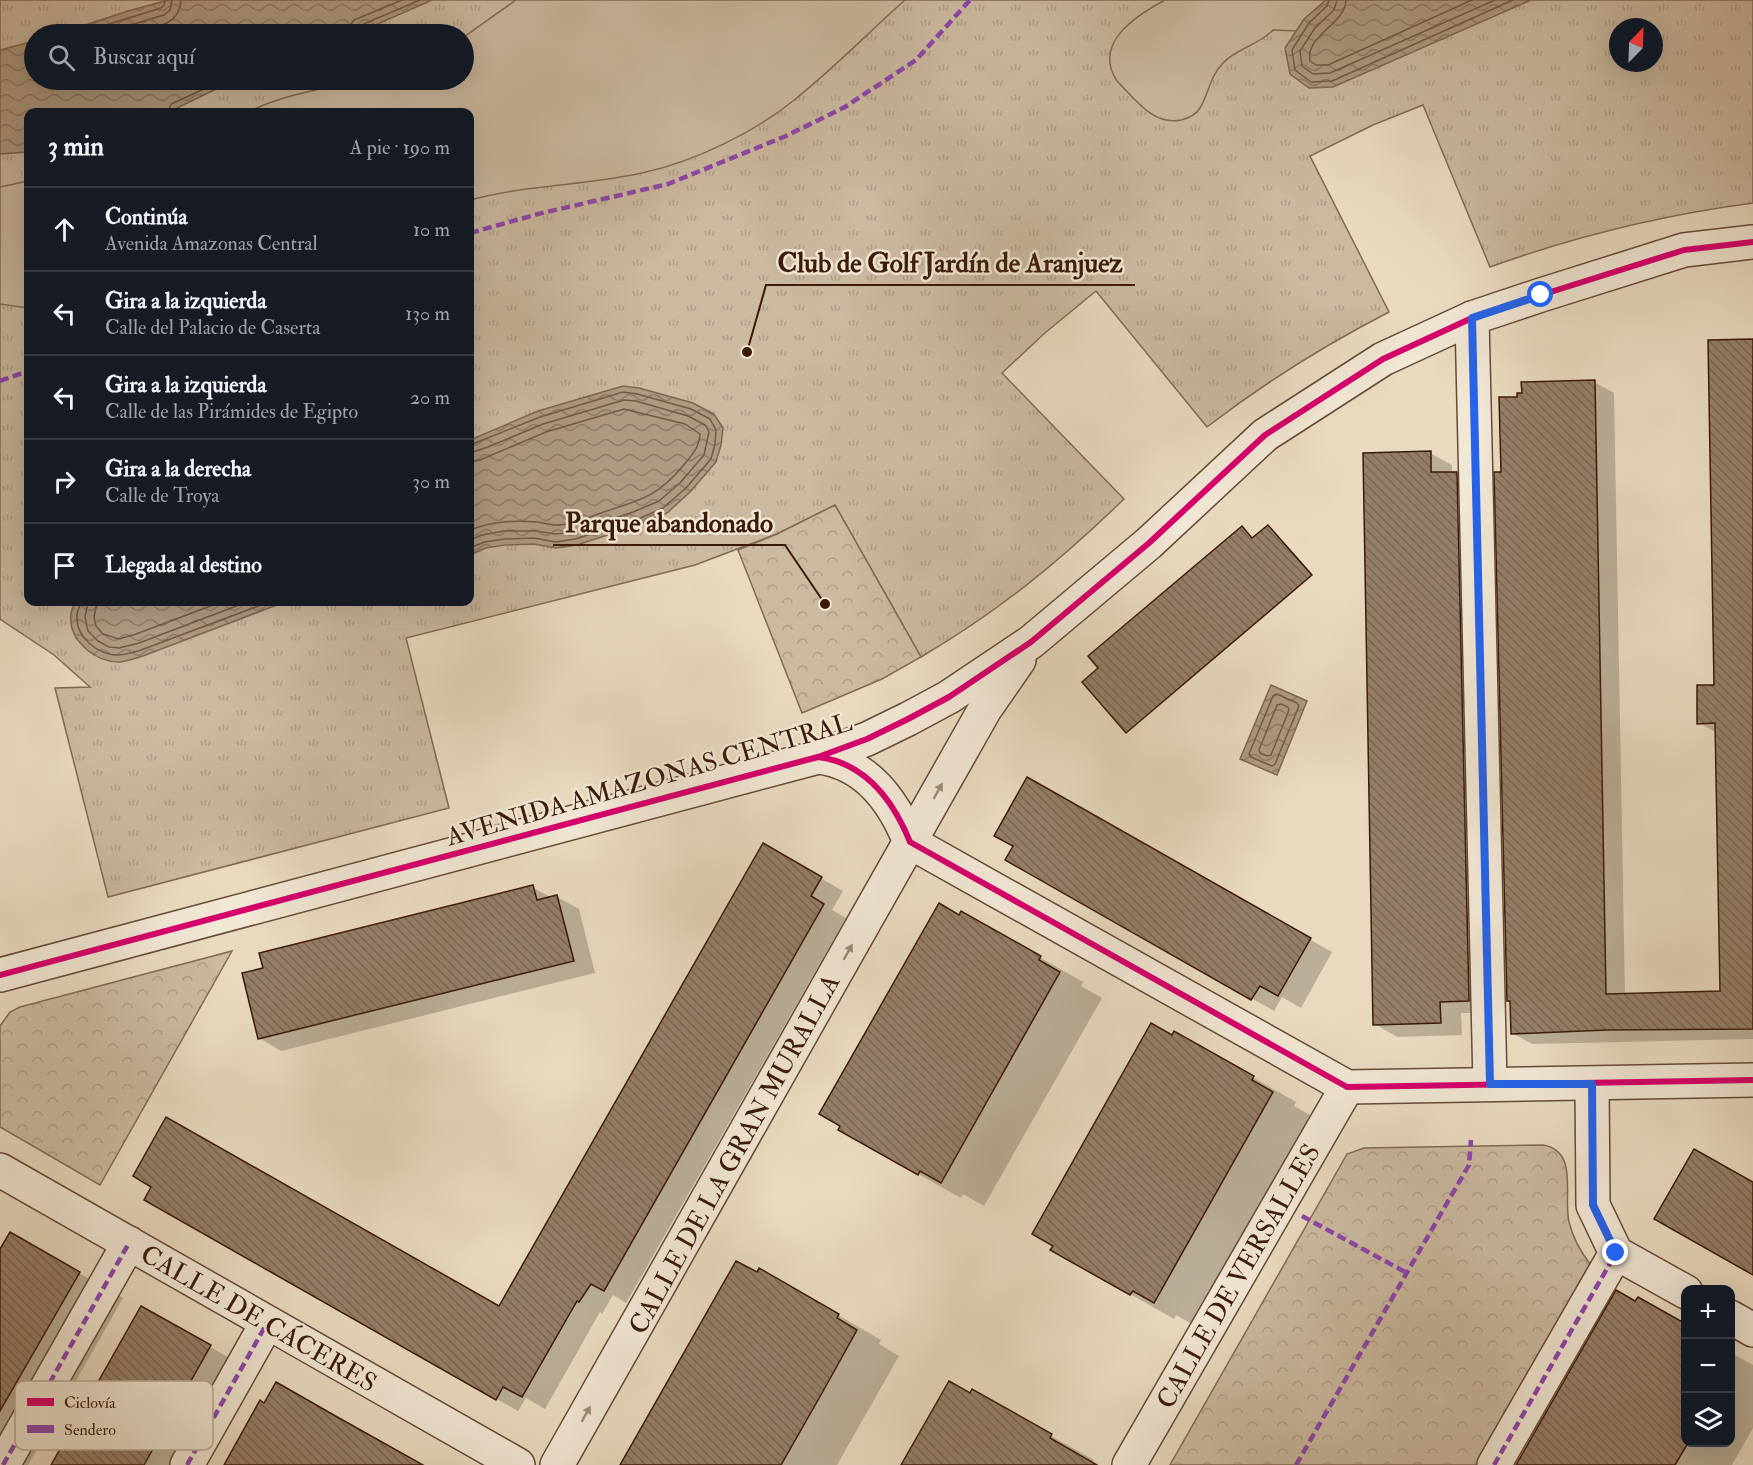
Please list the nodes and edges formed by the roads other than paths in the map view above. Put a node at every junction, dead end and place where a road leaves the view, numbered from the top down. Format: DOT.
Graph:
graph roads {
  1 [pos="1753,242"];
  2 [pos="1472,318"];
  3 [pos="1031,642"];
  4 [pos="818,757"];
  5 [pos="910,842"];
  6 [pos="0,975"];
  7 [pos="1753,1080"];
  8 [pos="1490,1084"];
  9 [pos="1592,1084"];
  10 [pos="1347,1087"];
  11 [pos="0,1170"];
  12 [pos="129,1243"];
  13 [pos="1616,1253"];
  14 [pos="1681,1289"];
  15 [pos="1735,1319"];
  16 [pos="267,1323"];
  17 [pos="1753,1330"];
  18 [pos="51,1381"];
  19 [pos="213,1419"];
  20 [pos="15,1444"];
  21 [pos="195,1450"];
  22 [pos="3,1465"];
  23 [pos="187,1465"];
  24 [pos="518,1465"];
  25 [pos="557,1465"];
  26 [pos="1130,1465"];
  27 [pos="1494,1465"];
  1 -- 2 [label="street, AVENIDA AMAZONAS CENTRAL"];
  2 -- 3 [label="street, AVENIDA AMAZONAS CENTRAL"];
  2 -- 8 [label="street"];
  3 -- 4 [label="street, AVENIDA AMAZONAS CENTRAL"];
  5 -- 3 [label="street, CALLE DE LA GRAN MURALLA, one-way"];
  4 -- 5 [label="street"];
  4 -- 6 [label="street, AVENIDA AMAZONAS CENTRAL"];
  5 -- 10 [label="street"];
  25 -- 5 [label="street, CALLE DE LA GRAN MURALLA, one-way"];
  7 -- 9 [label="street"];
  8 -- 9 [label="street"];
  8 -- 10 [label="street"];
  9 -- 13 [label="street"];
  10 -- 26 [label="street, CALLE DE VERSALLES"];
  11 -- 12 [label="street, CALLE DE CÁCERES"];
  12 -- 16 [label="street, CALLE DE CÁCERES"];
  12 -- 18 [label="street"];
  13 -- 14 [label="street"];
  13 -- 27 [label="street"];
  15 -- 17 [label="street"];
  16 -- 19 [label="street"];
  16 -- 24 [label="street, CALLE DE CÁCERES"];
  20 -- 22 [label="street"];
  21 -- 23 [label="street"];
}
